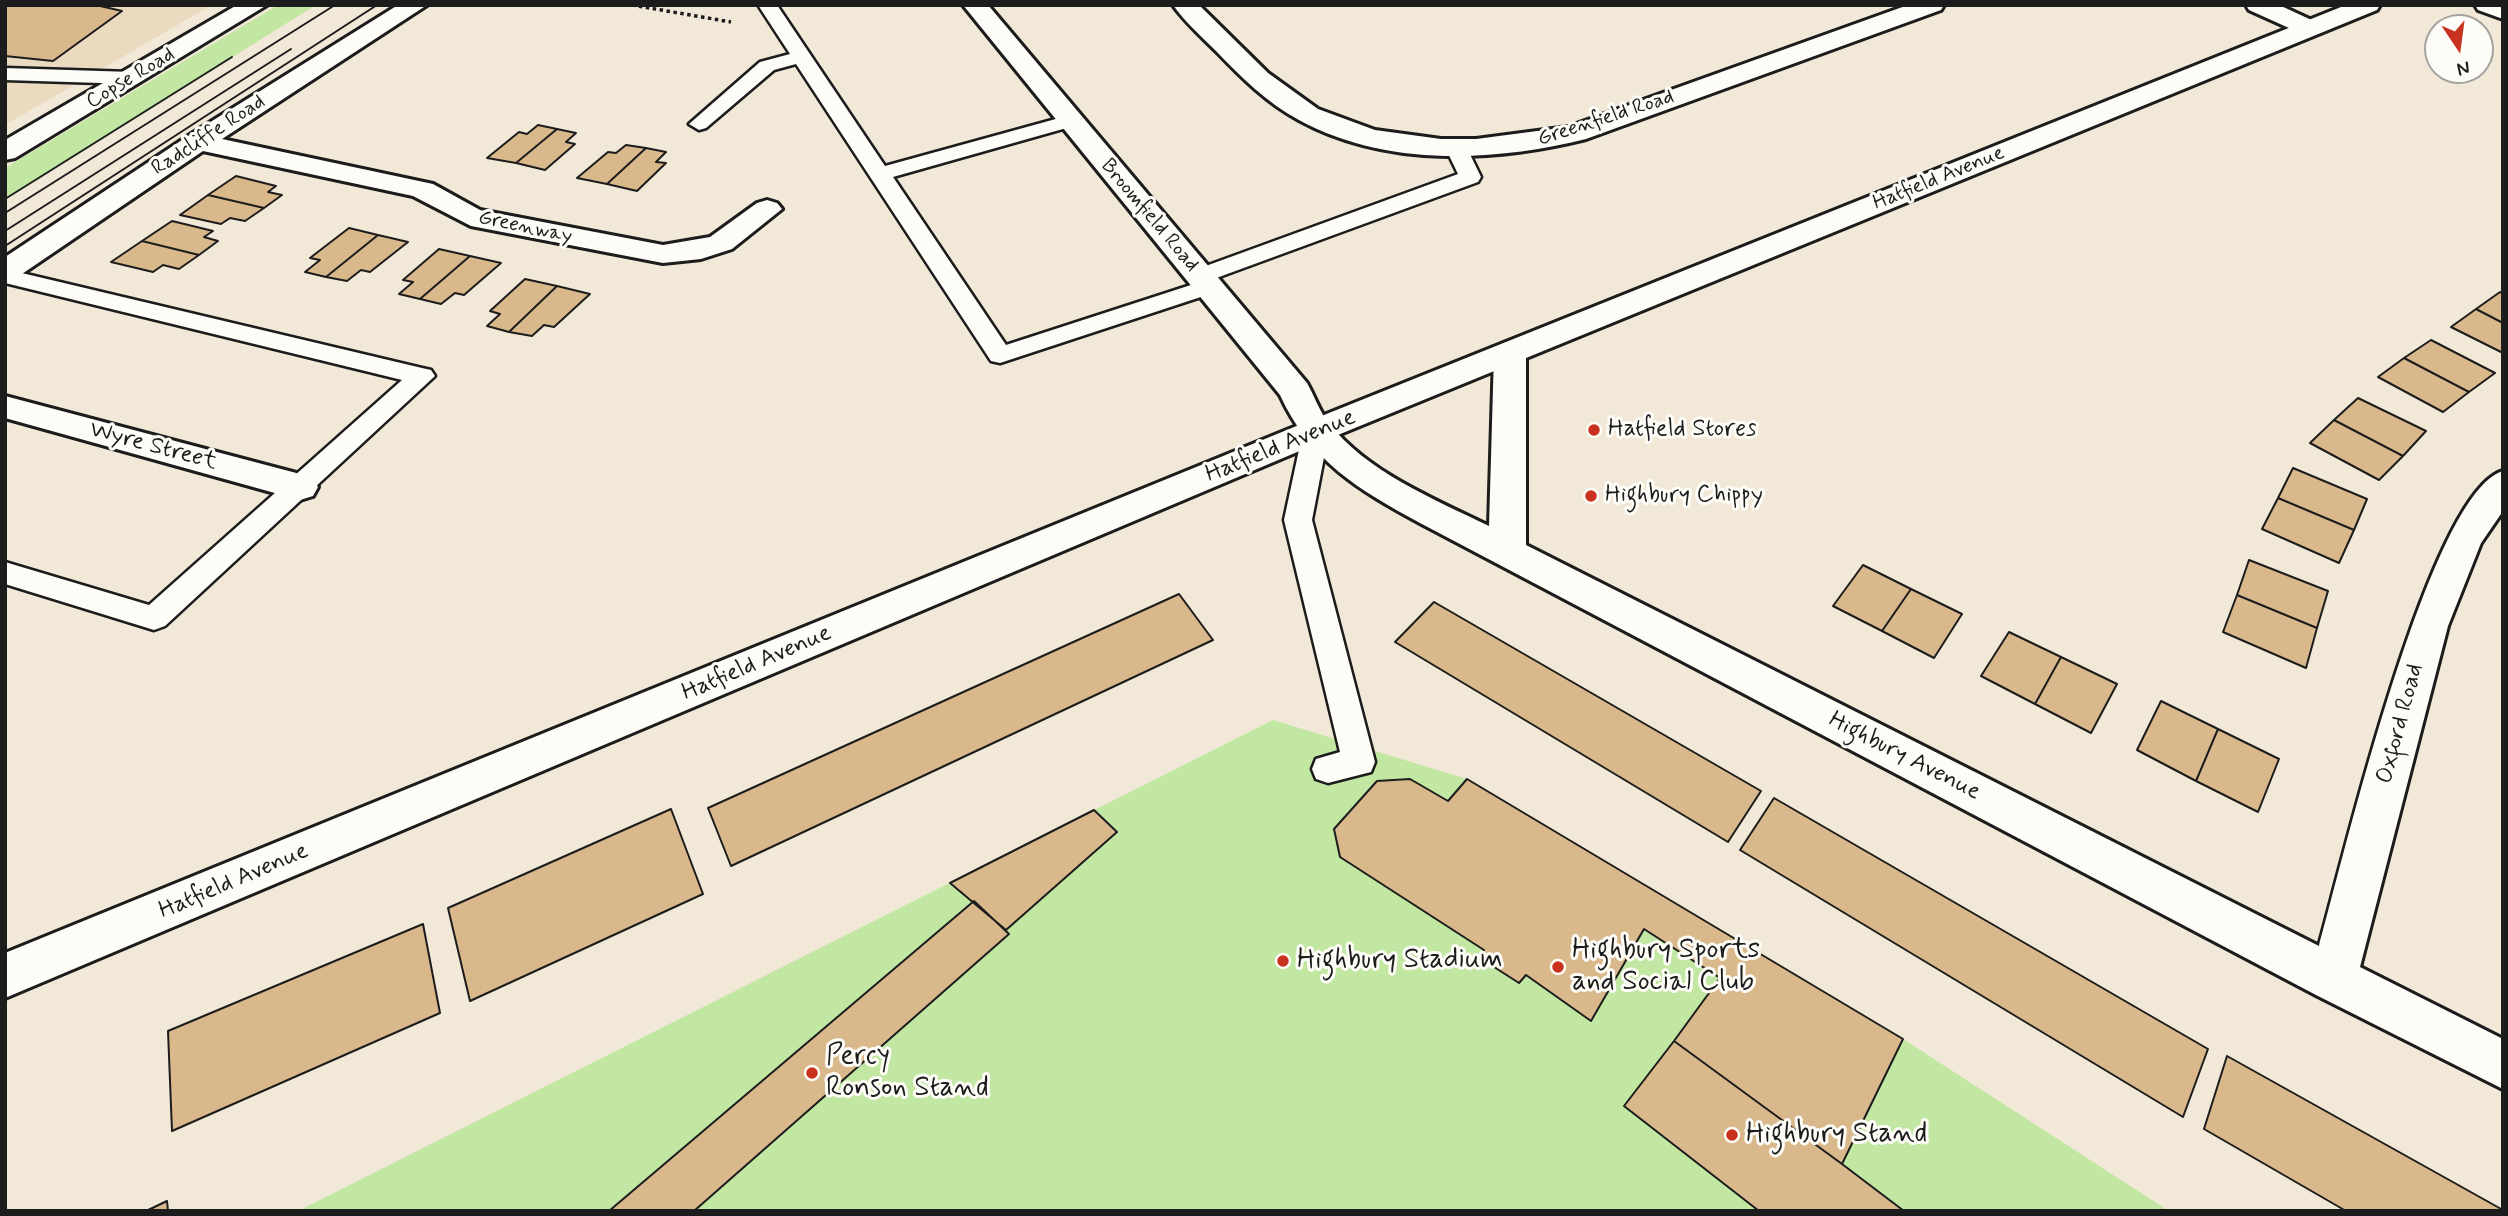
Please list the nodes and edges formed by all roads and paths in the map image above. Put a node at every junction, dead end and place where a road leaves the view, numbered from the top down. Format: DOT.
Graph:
graph roads {
  1 [pos="255,5"];
  2 [pos="415,5"];
  3 [pos="632,5"];
  4 [pos="766,5"];
  5 [pos="975,5"];
  6 [pos="1185,5"];
  7 [pos="1932,5"];
  8 [pos="2258,5"];
  9 [pos="2368,5"];
  10 [pos="2487,5"];
  11 [pos="2503,12"];
  12 [pos="2309,28"];
  13 [pos="782,30"];
  14 [pos="800,57"];
  15 [pos="5,74"];
  16 [pos="132,78"];
  17 [pos="1070,121"];
  18 [pos="699,124"];
  19 [pos="198,142"];
  20 [pos="1456,147"];
  21 [pos="5,152"];
  22 [pos="879,174"];
  23 [pos="767,209"];
  24 [pos="5,273"];
  25 [pos="1204,281"];
  26 [pos="1510,354"];
  27 [pos="5,407"];
  28 [pos="1316,432"];
  29 [pos="2503,483"];
  30 [pos="300,487"];
  31 [pos="1507,552"];
  32 [pos="5,573"];
  33 [pos="1328,769"];
  34 [pos="5,976"];
  35 [pos="2333,979"];
  36 [pos="2503,1065"];
  1 -- 16 [label="street, Copse Road"];
  2 -- 19 [label="street, Radcliffe Road"];
  3 -- 13 [label="path"];
  4 -- 13 [label="lane"];
  5 -- 17 [label="street, Broomfield Road"];
  6 -- 20 [label="street, Greenfield Road"];
  7 -- 20 [label="street, Greenfield Road"];
  8 -- 12 [label="street"];
  9 -- 12 [label="street, Hatfield Avenue"];
  10 -- 11 [label="street"];
  12 -- 26 [label="street, Hatfield Avenue"];
  13 -- 14 [label="lane"];
  14 -- 18 [label="lane"];
  14 -- 22 [label="lane"];
  15 -- 16 [label="lane"];
  16 -- 21 [label="street, Copse Road"];
  17 -- 22 [label="lane"];
  17 -- 25 [label="street, Broomfield Road"];
  19 -- 23 [label="street, Greenway"];
  19 -- 24 [label="street, Radcliffe Road"];
  20 -- 25 [label="lane"];
  22 -- 25 [label="lane"];
  24 -- 30 [label="lane"];
  25 -- 28 [label="street, Broomfield Road"];
  26 -- 28 [label="street, Hatfield Avenue"];
  26 -- 31 [label="street"];
  27 -- 30 [label="street, Wyre Street"];
  28 -- 31 [label="street, Highbury Avenue"];
  28 -- 33 [label="lane"];
  28 -- 34 [label="street, Hatfield Avenue"];
  29 -- 35 [label="street, Oxford Road"];
  30 -- 32 [label="lane"];
  31 -- 35 [label="street, Highbury Avenue"];
  35 -- 36 [label="street, Highbury Avenue"];
}
